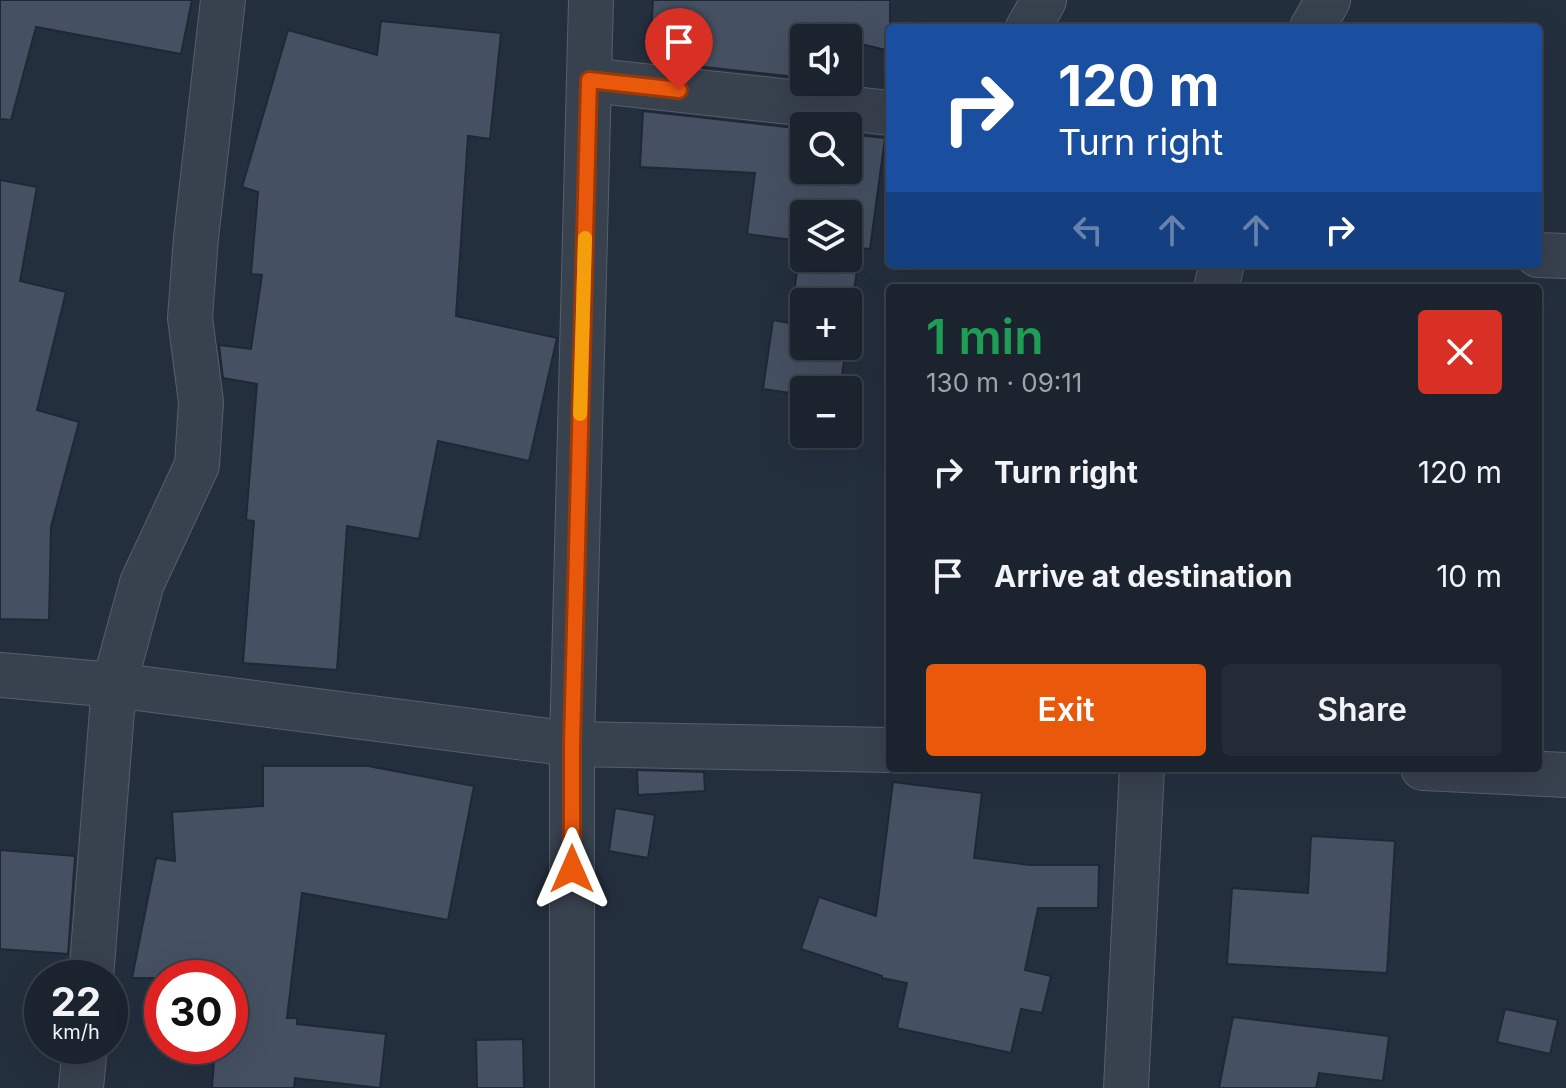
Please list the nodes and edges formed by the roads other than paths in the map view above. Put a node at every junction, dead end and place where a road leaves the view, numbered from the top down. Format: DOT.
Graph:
graph roads {
  1 [pos="223,0"];
  2 [pos="591,0"];
  3 [pos="1044,0"];
  4 [pos="1328,0"];
  5 [pos="1030,24"];
  6 [pos="1314,24"];
  7 [pos="589,80"];
  8 [pos="886,113"];
  9 [pos="1542,255"];
  10 [pos="1566,256"];
  11 [pos="0,675"];
  12 [pos="114,685"];
  13 [pos="572,744"];
  14 [pos="886,750"];
  15 [pos="1142,772"];
  16 [pos="1505,772"];
  17 [pos="1566,775"];
  18 [pos="92,960"];
  19 [pos="83,1064"];
  20 [pos="81,1088"];
  21 [pos="572,1088"];
  22 [pos="1126,1088"];
  1 -- 12 [label="street"];
  2 -- 7 [label="street"];
  3 -- 5 [label="street"];
  4 -- 6 [label="street"];
  7 -- 8 [label="street"];
  7 -- 13 [label="street"];
  9 -- 10 [label="street"];
  11 -- 12 [label="street"];
  12 -- 13 [label="street"];
  12 -- 18 [label="street"];
  13 -- 14 [label="street"];
  13 -- 21 [label="street"];
  15 -- 22 [label="street"];
  16 -- 17 [label="street"];
  19 -- 20 [label="street"];
}
